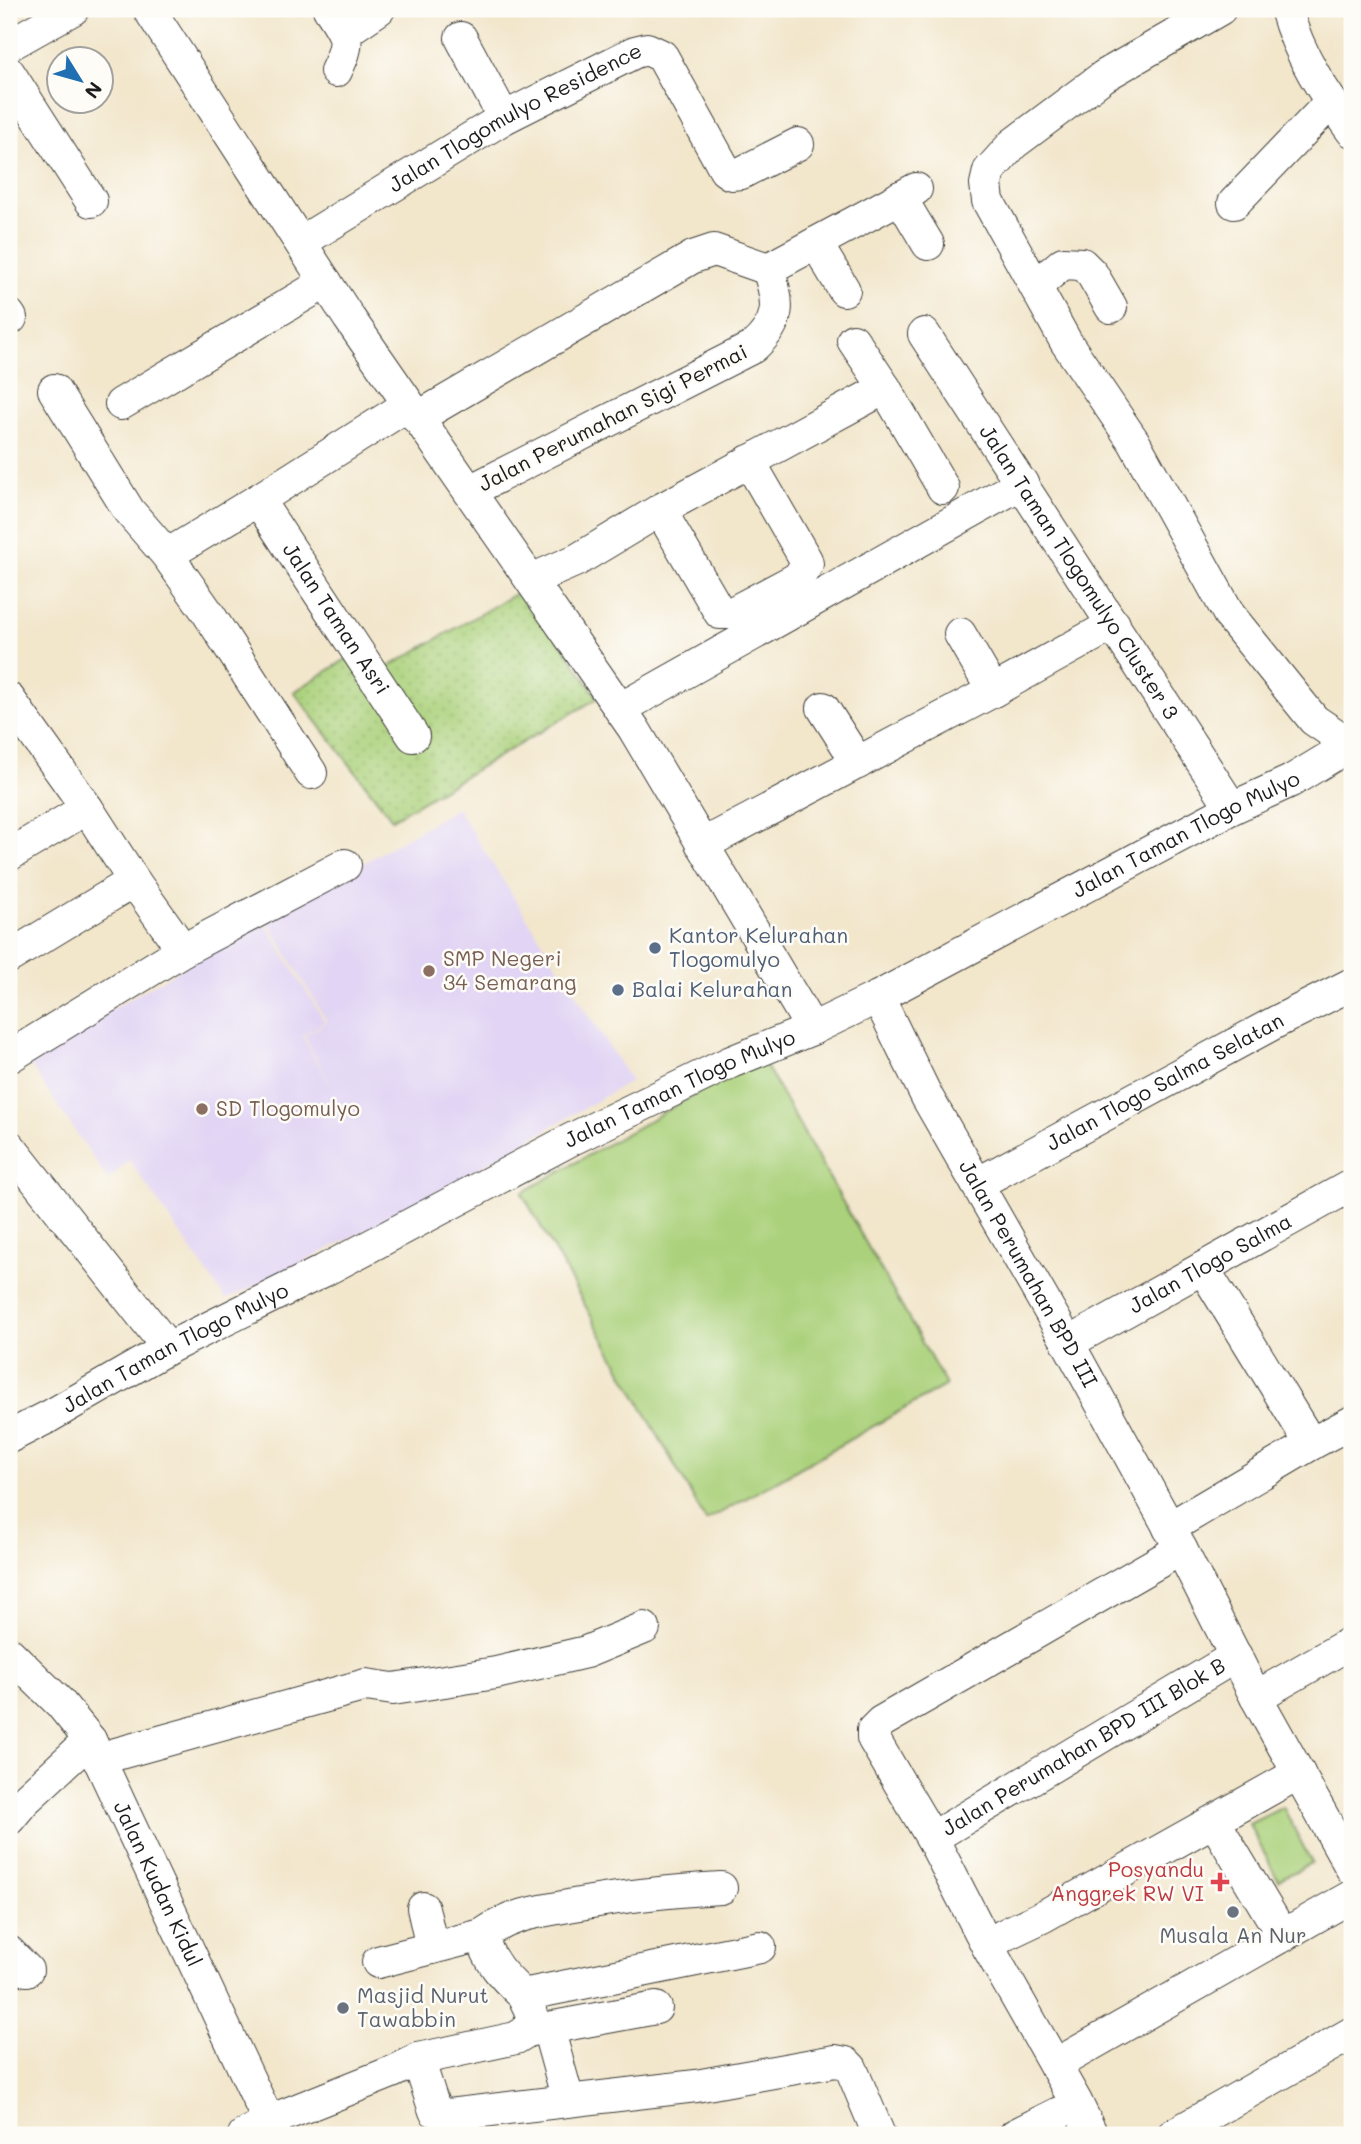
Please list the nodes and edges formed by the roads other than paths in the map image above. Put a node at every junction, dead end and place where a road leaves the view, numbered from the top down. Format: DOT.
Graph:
graph roads {
  1 [pos="73,9"];
  2 [pos="149,9"];
  3 [pos="379,9"];
  4 [pos="1220,9"];
  5 [pos="1286,9"];
  6 [pos="337,20"];
  7 [pos="461,38"];
  8 [pos="9,44"];
  9 [pos="336,71"];
  10 [pos="9,74"];
  11 [pos="1330,103"];
  12 [pos="504,118"];
  13 [pos="1352,131"];
  14 [pos="797,145"];
  15 [pos="91,201"];
  16 [pos="1234,203"];
  17 [pos="301,242"];
  18 [pos="816,243"];
  19 [pos="929,244"];
  20 [pos="768,269"];
  21 [pos="326,282"];
  22 [pos="1036,286"];
  23 [pos="844,290"];
  24 [pos="1111,307"];
  25 [pos="924,334"];
  26 [pos="853,340"];
  27 [pos="885,388"];
  28 [pos="54,390"];
  29 [pos="121,404"];
  30 [pos="413,411"];
  31 [pos="749,461"];
  32 [pos="1022,483"];
  33 [pos="943,488"];
  34 [pos="470,491"];
  35 [pos="258,500"];
  36 [pos="660,510"];
  37 [pos="167,555"];
  38 [pos="531,580"];
  39 [pos="1114,624"];
  40 [pos="960,634"];
  41 [pos="993,691"];
  42 [pos="9,699"];
  43 [pos="822,708"];
  44 [pos="620,709"];
  45 [pos="413,736"];
  46 [pos="1352,745"];
  47 [pos="858,763"];
  48 [pos="311,773"];
  49 [pos="87,808"];
  50 [pos="1232,808"];
  51 [pos="701,843"];
  52 [pos="9,855"];
  53 [pos="345,865"];
  54 [pos="134,881"];
  55 [pos="183,950"];
  56 [pos="9,957"];
  57 [pos="1349,992"];
  58 [pos="878,998"];
  59 [pos="812,1029"];
  60 [pos="9,1057"];
  61 [pos="14,1162"];
  62 [pos="977,1184"];
  63 [pos="1352,1185"];
  64 [pos="1203,1268"];
  65 [pos="1068,1343"];
  66 [pos="168,1348"];
  67 [pos="1352,1422"];
  68 [pos="9,1437"];
  69 [pos="1311,1444"];
  70 [pos="1175,1538"];
  71 [pos="644,1628"];
  72 [pos="1352,1642"];
  73 [pos="9,1653"];
  74 [pos="1236,1656"];
  75 [pos="1255,1697"];
  76 [pos="94,1749"];
  77 [pos="1299,1773"];
  78 [pos="9,1818"];
  79 [pos="1214,1821"];
  80 [pos="932,1838"];
  81 [pos="1352,1869"];
  82 [pos="720,1888"];
  83 [pos="1352,1896"];
  84 [pos="422,1908"];
  85 [pos="482,1935"];
  86 [pos="1283,1936"];
  87 [pos="986,1941"];
  88 [pos="761,1947"];
  89 [pos="432,1948"];
  90 [pos="379,1962"];
  91 [pos="523,1995"];
  92 [pos="656,2008"];
  93 [pos="539,2029"];
  94 [pos="1352,2033"];
  95 [pos="418,2059"];
  96 [pos="1055,2065"];
  97 [pos="568,2100"];
  98 [pos="1059,2113"];
  99 [pos="263,2130"];
  100 [pos="878,2135"];
  101 [pos="1015,2135"];
  102 [pos="1092,2135"];
  103 [pos="1173,2135"];
  1 -- 8 [label="street"];
  2 -- 17 [label="street"];
  3 -- 6 [label="street"];
  4 -- 22 [label="street"];
  5 -- 11 [label="street"];
  6 -- 9 [label="street"];
  7 -- 12 [label="street"];
  10 -- 15 [label="street"];
  11 -- 13 [label="street"];
  11 -- 16 [label="street"];
  12 -- 14 [label="street, Jalan Tlogomulyo Residence"];
  12 -- 17 [label="street, Jalan Tlogomulyo Residence"];
  17 -- 21 [label="street"];
  18 -- 19 [label="street"];
  18 -- 20 [label="street"];
  18 -- 23 [label="street"];
  20 -- 30 [label="street"];
  20 -- 34 [label="street, Jalan Perumahan Sigi Permai"];
  21 -- 29 [label="street"];
  21 -- 30 [label="street"];
  22 -- 24 [label="street"];
  22 -- 46 [label="street"];
  25 -- 32 [label="street, Jalan Taman Tlogomulyo Cluster 3"];
  26 -- 27 [label="street"];
  27 -- 31 [label="street"];
  27 -- 33 [label="street"];
  28 -- 37 [label="street"];
  30 -- 34 [label="street"];
  30 -- 35 [label="street"];
  31 -- 36 [label="street"];
  31 -- 36 [label="street"];
  32 -- 39 [label="street, Jalan Taman Tlogomulyo Cluster 3"];
  32 -- 44 [label="street"];
  34 -- 38 [label="street"];
  35 -- 37 [label="street"];
  35 -- 45 [label="street, Jalan Taman Asri"];
  36 -- 38 [label="street"];
  37 -- 48 [label="street"];
  38 -- 44 [label="street"];
  39 -- 41 [label="street"];
  39 -- 50 [label="street, Jalan Taman Tlogomulyo Cluster 3"];
  40 -- 41 [label="street"];
  41 -- 47 [label="street"];
  42 -- 49 [label="street"];
  43 -- 47 [label="street"];
  44 -- 51 [label="street"];
  46 -- 50 [label="street, Jalan Taman Tlogo Mulyo"];
  47 -- 51 [label="street"];
  49 -- 52 [label="street"];
  49 -- 54 [label="street"];
  50 -- 58 [label="street, Jalan Taman Tlogo Mulyo"];
  51 -- 59 [label="street"];
  53 -- 55 [label="street"];
  54 -- 55 [label="street"];
  54 -- 56 [label="street"];
  55 -- 60 [label="street"];
  57 -- 62 [label="street, Jalan Tlogo Salma Selatan"];
  58 -- 59 [label="street, Jalan Taman Tlogo Mulyo"];
  58 -- 62 [label="street, Jalan Perumahan BPD III"];
  59 -- 66 [label="street, Jalan Taman Tlogo Mulyo"];
  61 -- 66 [label="street"];
  62 -- 65 [label="street, Jalan Perumahan BPD III"];
  63 -- 64 [label="street, Jalan Tlogo Salma"];
  64 -- 65 [label="street, Jalan Tlogo Salma"];
  64 -- 69 [label="street"];
  65 -- 70 [label="street, Jalan Perumahan BPD III"];
  66 -- 68 [label="street, Jalan Taman Tlogo Mulyo"];
  67 -- 69 [label="street"];
  69 -- 70 [label="street"];
  70 -- 74 [label="street, Jalan Perumahan BPD III"];
  70 -- 80 [label="street"];
  71 -- 76 [label="street"];
  72 -- 75 [label="street"];
  73 -- 76 [label="street, Jalan Kudan Kidul"];
  74 -- 75 [label="street, Jalan Perumahan BPD III"];
  74 -- 80 [label="street, Jalan Perumahan BPD III Blok B"];
  75 -- 77 [label="street, Jalan Perumahan BPD III"];
  76 -- 78 [label="street"];
  76 -- 99 [label="street, Jalan Kudan Kidul"];
  77 -- 79 [label="street"];
  77 -- 81 [label="street, Jalan Perumahan BPD III"];
  79 -- 86 [label="street"];
  79 -- 87 [label="street"];
  80 -- 87 [label="street"];
  82 -- 85 [label="street"];
  83 -- 86 [label="street"];
  84 -- 89 [label="street"];
  85 -- 89 [label="street"];
  85 -- 91 [label="street"];
  86 -- 96 [label="street"];
  87 -- 96 [label="street"];
  88 -- 91 [label="street"];
  89 -- 90 [label="street"];
  91 -- 93 [label="street"];
  92 -- 93 [label="street"];
  93 -- 95 [label="street"];
  93 -- 97 [label="street"];
  94 -- 103 [label="street"];
  95 -- 97 [label="street"];
  95 -- 99 [label="street"];
  96 -- 102 [label="street"];
  97 -- 100 [label="street"];
  98 -- 101 [label="street"];
}
